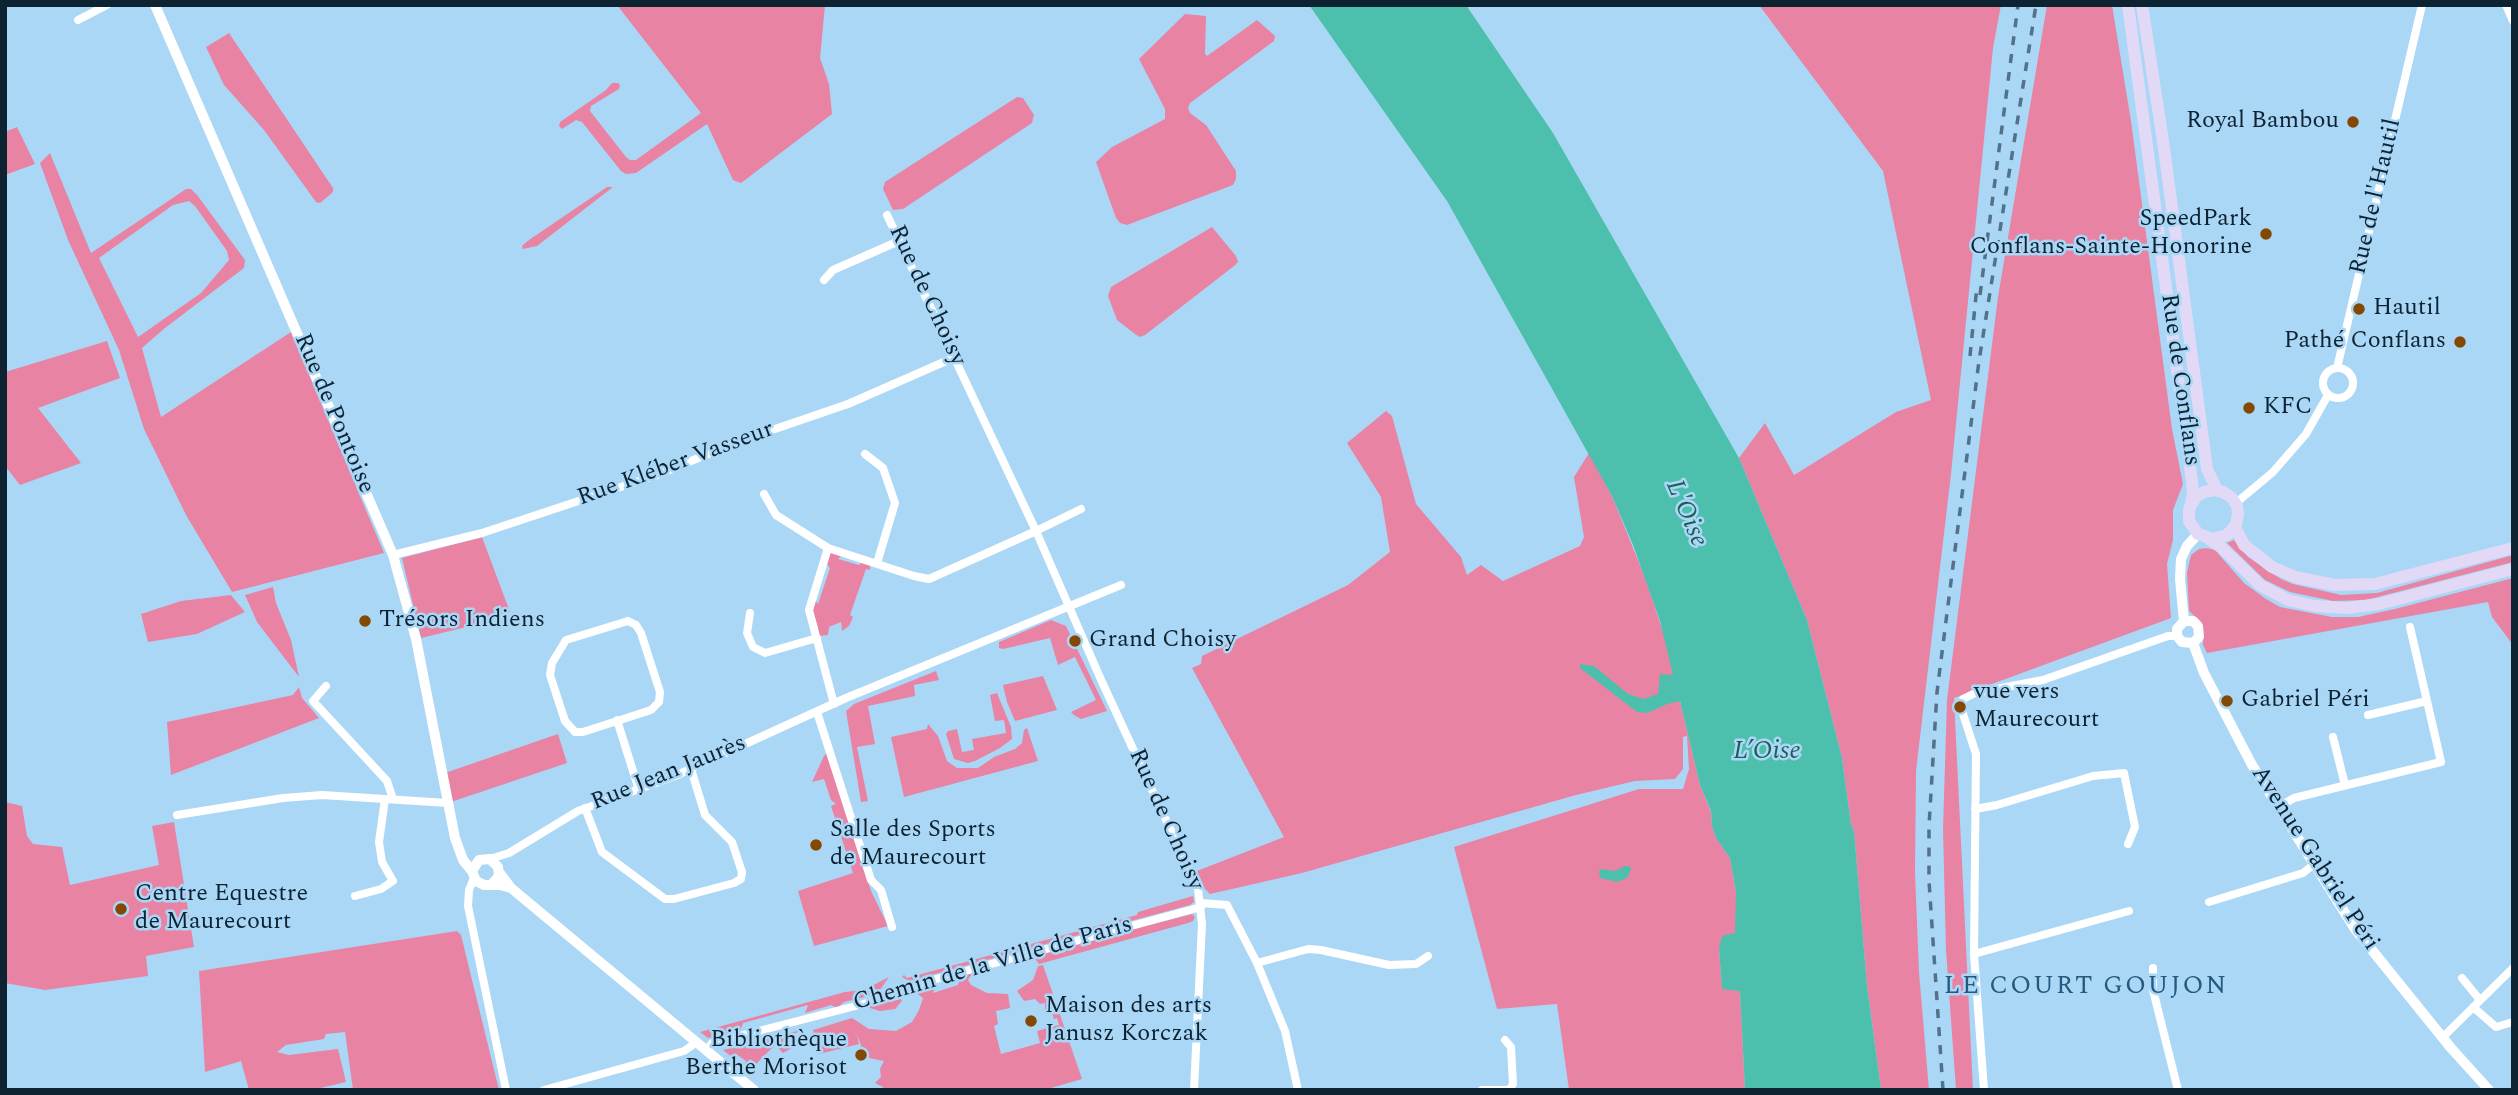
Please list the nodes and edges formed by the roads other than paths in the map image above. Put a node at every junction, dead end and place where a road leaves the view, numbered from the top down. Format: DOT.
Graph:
graph roads {
  1 [pos="107,5"];
  2 [pos="155,5"];
  3 [pos="2128,5"];
  4 [pos="2142,5"];
  5 [pos="2424,5"];
  6 [pos="2506,5"];
  7 [pos="78,20"];
  8 [pos="2513,21"];
  9 [pos="887,215"];
  10 [pos="899,241"];
  11 [pos="824,280"];
  12 [pos="953,358"];
  13 [pos="2337,368"];
  14 [pos="2328,395"];
  15 [pos="865,454"];
  16 [pos="2217,490"];
  17 [pos="764,494"];
  18 [pos="2235,503"];
  19 [pos="2190,505"];
  20 [pos="1081,509"];
  21 [pos="2235,527"];
  22 [pos="1036,531"];
  23 [pos="2202,536"];
  24 [pos="828,548"];
  25 [pos="2513,548"];
  26 [pos="393,555"];
  27 [pos="877,563"];
  28 [pos="2513,569"];
  29 [pos="1121,584"];
  30 [pos="1069,606"];
  31 [pos="750,613"];
  32 [pos="2184,621"];
  33 [pos="2410,627"];
  34 [pos="2177,636"];
  35 [pos="817,638"];
  36 [pos="2193,642"];
  37 [pos="326,686"];
  38 [pos="2427,701"];
  39 [pos="834,704"];
  40 [pos="817,712"];
  41 [pos="2368,715"];
  42 [pos="617,720"];
  43 [pos="2333,737"];
  44 [pos="691,769"];
  45 [pos="2345,785"];
  46 [pos="639,790"];
  47 [pos="389,799"];
  48 [pos="448,803"];
  49 [pos="2279,807"];
  50 [pos="585,808"];
  51 [pos="1975,809"];
  52 [pos="177,815"];
  53 [pos="455,840"];
  54 [pos="2128,844"];
  55 [pos="492,864"];
  56 [pos="2313,865"];
  57 [pos="473,874"];
  58 [pos="487,885"];
  59 [pos="511,888"];
  60 [pos="355,897"];
  61 [pos="2209,902"];
  62 [pos="1201,905"];
  63 [pos="468,906"];
  64 [pos="2129,911"];
  65 [pos="892,927"];
  66 [pos="1973,954"];
  67 [pos="1428,956"];
  68 [pos="1257,963"];
  69 [pos="2153,968"];
  70 [pos="2513,968"];
  71 [pos="2462,978"];
  72 [pos="2477,1004"];
  73 [pos="2513,1022"];
  74 [pos="2443,1037"];
  75 [pos="1505,1040"];
  76 [pos="698,1047"];
  77 [pos="506,1090"];
  78 [pos="544,1090"];
  79 [pos="754,1090"];
  80 [pos="1194,1090"];
  81 [pos="1298,1090"];
  82 [pos="1482,1090"];
  83 [pos="1510,1090"];
  84 [pos="1984,1090"];
  85 [pos="2178,1090"];
  86 [pos="2489,1090"];
  1 -- 7 [label="street"];
  2 -- 26 [label="main road, Rue de Pontoise"];
  3 -- 19 [label="main road, Rue de Conflans"];
  4 -- 16 [label="main road, Rue de Conflans"];
  5 -- 13 [label="street, Rue de l'Hautil"];
  6 -- 8 [label="street"];
  9 -- 10 [label="street, Rue de Choisy"];
  10 -- 11 [label="street"];
  10 -- 12 [label="street, Rue de Choisy"];
  12 -- 22 [label="street, Rue de Choisy"];
  12 -- 26 [label="street, Rue Kléber Vasseur"];
  13 -- 14 [label="street"];
  13 -- 14 [label="street"];
  14 -- 18 [label="street"];
  15 -- 27 [label="street"];
  16 -- 18 [label="main road"];
  16 -- 19 [label="main road"];
  17 -- 24 [label="street"];
  18 -- 21 [label="main road"];
  19 -- 23 [label="main road"];
  20 -- 22 [label="street"];
  21 -- 23 [label="main road"];
  21 -- 25 [label="main road"];
  22 -- 27 [label="street"];
  22 -- 30 [label="street, Rue de Choisy"];
  23 -- 28 [label="main road"];
  23 -- 32 [label="main road"];
  24 -- 27 [label="street"];
  24 -- 35 [label="street"];
  26 -- 48 [label="main road, Rue de Pontoise"];
  29 -- 30 [label="street"];
  30 -- 39 [label="street, Rue Jean Jaurès"];
  30 -- 62 [label="street, Rue de Choisy"];
  31 -- 35 [label="street"];
  32 -- 34 [label="main road"];
  32 -- 36 [label="main road"];
  33 -- 38 [label="street"];
  34 -- 36 [label="main road"];
  34 -- 51 [label="street"];
  35 -- 39 [label="street"];
  36 -- 49 [label="main road, Avenue Gabriel Péri"];
  37 -- 47 [label="street"];
  38 -- 41 [label="street"];
  38 -- 45 [label="street"];
  39 -- 40 [label="street, Rue Jean Jaurès"];
  40 -- 44 [label="street, Rue Jean Jaurès"];
  40 -- 65 [label="street"];
  42 -- 42 [label="street"];
  42 -- 46 [label="street"];
  43 -- 45 [label="street"];
  44 -- 46 [label="street, Rue Jean Jaurès"];
  44 -- 50 [label="street"];
  45 -- 49 [label="street"];
  46 -- 50 [label="street, Rue Jean Jaurès"];
  47 -- 48 [label="street"];
  47 -- 52 [label="street"];
  47 -- 60 [label="street"];
  48 -- 53 [label="main road, Rue de Pontoise"];
  49 -- 56 [label="main road, Avenue Gabriel Péri"];
  50 -- 55 [label="street, Rue Jean Jaurès"];
  51 -- 54 [label="street"];
  51 -- 66 [label="street"];
  53 -- 55 [label="main road"];
  53 -- 57 [label="main road, Rue de Pontoise"];
  55 -- 57 [label="main road"];
  55 -- 58 [label="main road"];
  55 -- 59 [label="main road"];
  56 -- 61 [label="street"];
  56 -- 74 [label="main road, Avenue Gabriel Péri"];
  57 -- 58 [label="main road"];
  57 -- 63 [label="street"];
  58 -- 59 [label="main road"];
  58 -- 63 [label="street"];
  59 -- 76 [label="main road"];
  62 -- 68 [label="street, Chemin de la Ville de Paris"];
  62 -- 76 [label="street, Chemin de la Ville de Paris"];
  62 -- 80 [label="street, Rue de Choisy"];
  63 -- 77 [label="street"];
  64 -- 66 [label="street"];
  66 -- 84 [label="street"];
  67 -- 68 [label="street"];
  68 -- 81 [label="street"];
  69 -- 85 [label="street"];
  70 -- 72 [label="street"];
  71 -- 72 [label="street"];
  72 -- 73 [label="street"];
  72 -- 74 [label="street"];
  74 -- 86 [label="main road, Avenue Gabriel Péri"];
  75 -- 83 [label="street"];
  76 -- 78 [label="street, Chemin de la Ville de Paris"];
  76 -- 79 [label="main road"];
  82 -- 83 [label="street"];
}
